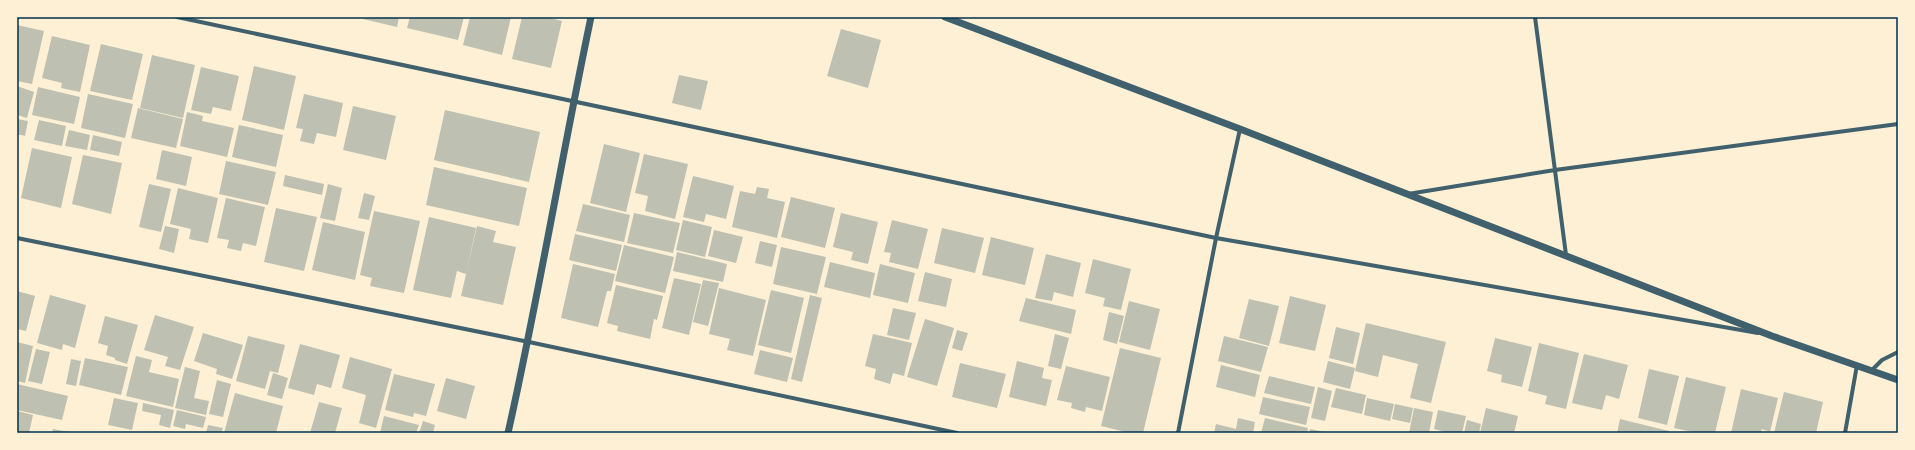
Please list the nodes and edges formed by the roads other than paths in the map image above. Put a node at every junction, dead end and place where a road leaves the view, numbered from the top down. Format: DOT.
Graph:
graph roads {
  1 [pos="177,17"];
  2 [pos="591,17"];
  3 [pos="945,17"];
  4 [pos="1535,17"];
  5 [pos="574,100"];
  6 [pos="1898,124"];
  7 [pos="1240,129"];
  8 [pos="1555,170"];
  9 [pos="1408,194"];
  10 [pos="17,238"];
  11 [pos="1216,238"];
  12 [pos="1566,255"];
  13 [pos="1772,336"];
  14 [pos="529,342"];
  15 [pos="1898,352"];
  16 [pos="1857,365"];
  17 [pos="1872,370"];
  18 [pos="1898,380"];
  19 [pos="508,433"];
  20 [pos="957,433"];
  21 [pos="1178,433"];
  22 [pos="1845,433"];
  1 -- 5 [label="street"];
  2 -- 5 [label="street"];
  3 -- 7 [label="street"];
  4 -- 8 [label="street"];
  5 -- 11 [label="street"];
  5 -- 14 [label="street"];
  6 -- 8 [label="street"];
  7 -- 9 [label="street"];
  7 -- 11 [label="street"];
  8 -- 9 [label="street"];
  8 -- 12 [label="street"];
  9 -- 12 [label="street"];
  10 -- 14 [label="street"];
  11 -- 13 [label="street"];
  11 -- 21 [label="street"];
  12 -- 13 [label="street"];
  13 -- 16 [label="street"];
  14 -- 19 [label="street"];
  14 -- 20 [label="street"];
  15 -- 17 [label="street"];
  16 -- 17 [label="street"];
  16 -- 22 [label="street"];
  17 -- 18 [label="street"];
}
